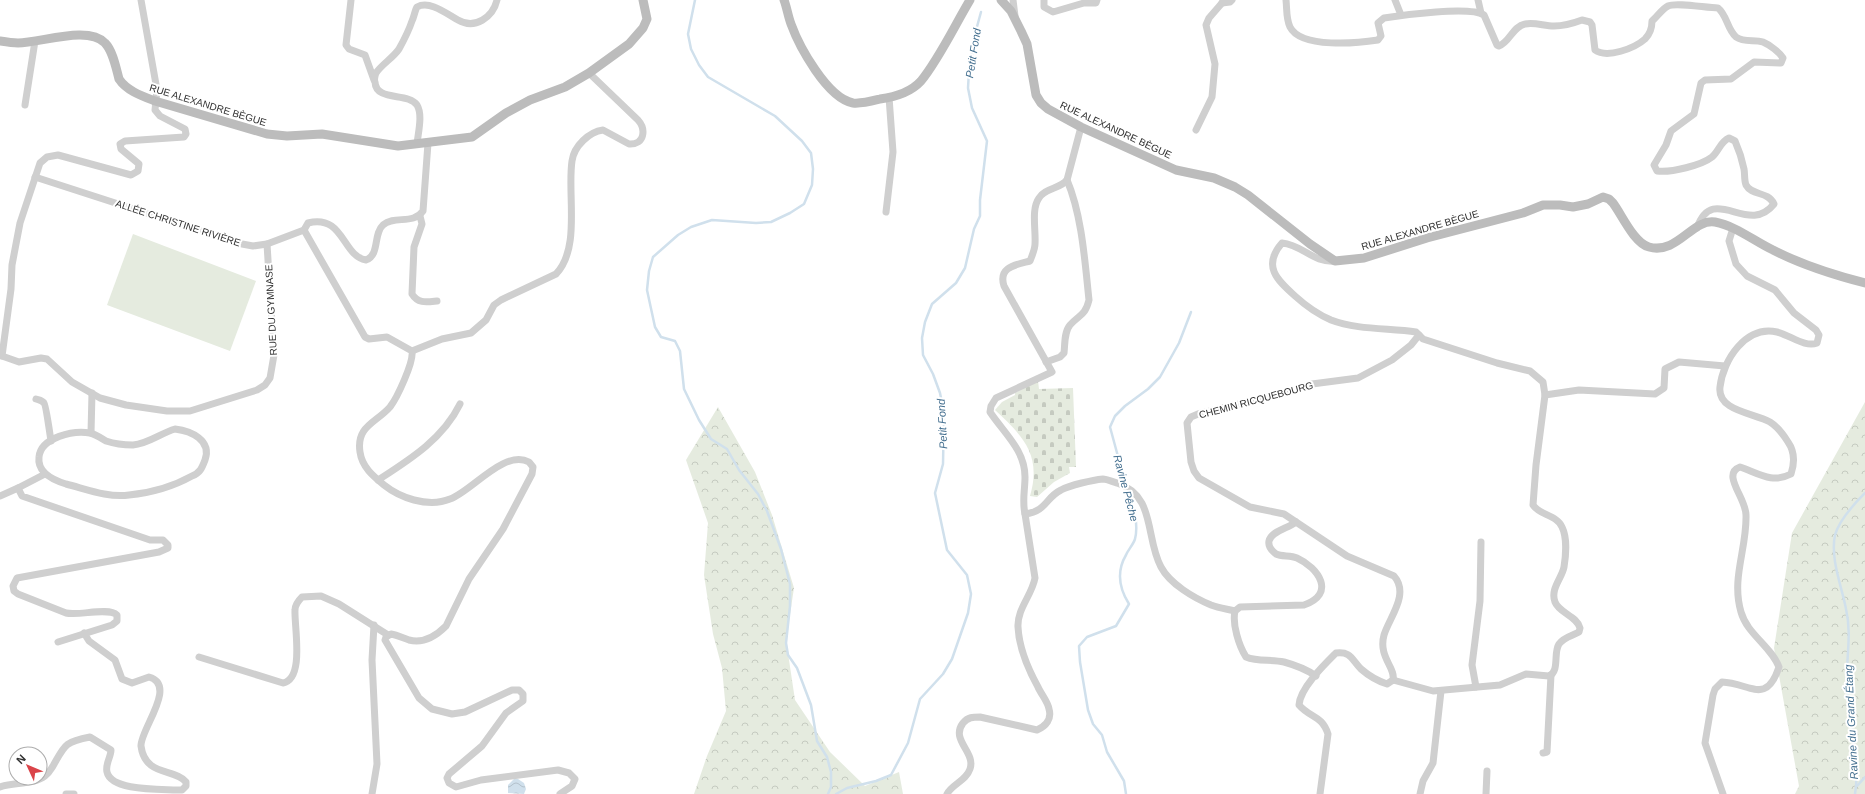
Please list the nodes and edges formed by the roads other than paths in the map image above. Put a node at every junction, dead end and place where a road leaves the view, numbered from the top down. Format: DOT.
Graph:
graph roads {
  1 [pos="141,0"];
  2 [pos="351,0"];
  3 [pos="498,0"];
  4 [pos="643,0"];
  5 [pos="784,0"];
  6 [pos="970,0"];
  7 [pos="1001,0"];
  8 [pos="1013,0"];
  9 [pos="1044,0"];
  10 [pos="1097,0"];
  11 [pos="1232,0"];
  12 [pos="1286,0"];
  13 [pos="1395,0"];
  14 [pos="1478,0"];
  15 [pos="1219,2"];
  16 [pos="1481,13"];
  17 [pos="1401,15"];
  18 [pos="1015,18"];
  19 [pos="0,41"];
  20 [pos="34,41"];
  21 [pos="589,73"];
  22 [pos="374,81"];
  23 [pos="889,97"];
  24 [pos="155,101"];
  25 [pos="26,105"];
  26 [pos="1082,127"];
  27 [pos="1196,130"];
  28 [pos="418,144"];
  29 [pos="428,144"];
  30 [pos="35,177"];
  31 [pos="1067,180"];
  32 [pos="886,212"];
  33 [pos="420,216"];
  34 [pos="1697,228"];
  35 [pos="1733,228"];
  36 [pos="304,230"];
  37 [pos="267,244"];
  38 [pos="1335,261"];
  39 [pos="1865,283"];
  40 [pos="437,301"];
  41 [pos="1419,335"];
  42 [pos="412,351"];
  43 [pos="1,357"];
  44 [pos="1046,362"];
  45 [pos="1725,366"];
  46 [pos="92,393"];
  47 [pos="1545,395"];
  48 [pos="36,399"];
  49 [pos="460,404"];
  50 [pos="91,433"];
  51 [pos="51,441"];
  52 [pos="45,474"];
  53 [pos="378,480"];
  54 [pos="18,488"];
  55 [pos="0,496"];
  56 [pos="1025,514"];
  57 [pos="1296,522"];
  58 [pos="1481,542"];
  59 [pos="1235,611"];
  60 [pos="374,625"];
  61 [pos="84,633"];
  62 [pos="388,635"];
  63 [pos="58,642"];
  64 [pos="199,657"];
  65 [pos="1551,675"];
  66 [pos="1316,676"];
  67 [pos="1393,680"];
  68 [pos="1476,687"];
  69 [pos="1441,691"];
  70 [pos="1543,753"];
  71 [pos="1487,771"];
  72 [pos="0,787"];
  73 [pos="66,794"];
  74 [pos="74,794"];
  75 [pos="372,794"];
  76 [pos="560,794"];
  77 [pos="947,794"];
  78 [pos="1320,794"];
  79 [pos="1420,794"];
  80 [pos="1486,794"];
  81 [pos="1723,794"];
  1 -- 24 [label="street"];
  2 -- 22 [label="street"];
  3 -- 22 [label="street"];
  4 -- 21 [label="main road, RUE ALEXANDRE BÈGUE"];
  5 -- 23 [label="main road"];
  6 -- 23 [label="main road"];
  7 -- 18 [label="main road, RUE ALEXANDRE BÈGUE"];
  8 -- 18 [label="street"];
  9 -- 10 [label="street"];
  11 -- 15 [label="street"];
  12 -- 17 [label="street"];
  13 -- 17 [label="street"];
  14 -- 16 [label="street"];
  15 -- 27 [label="street"];
  16 -- 17 [label="street"];
  16 -- 34 [label="street"];
  18 -- 26 [label="main road, RUE ALEXANDRE BÈGUE"];
  19 -- 20 [label="main road, RUE ALEXANDRE BÈGUE"];
  20 -- 24 [label="main road, RUE ALEXANDRE BÈGUE"];
  20 -- 25 [label="street"];
  21 -- 29 [label="main road, RUE ALEXANDRE BÈGUE"];
  21 -- 42 [label="street"];
  22 -- 28 [label="street"];
  23 -- 32 [label="street"];
  24 -- 28 [label="main road, RUE ALEXANDRE BÈGUE"];
  24 -- 30 [label="street"];
  26 -- 31 [label="street"];
  26 -- 38 [label="main road, RUE ALEXANDRE BÈGUE"];
  28 -- 29 [label="main road, RUE ALEXANDRE BÈGUE"];
  29 -- 33 [label="street"];
  30 -- 37 [label="street, ALLÉE CHRISTINE RIVIÈRE"];
  30 -- 43 [label="street"];
  31 -- 44 [label="street"];
  31 -- 44 [label="street"];
  33 -- 36 [label="street, ALLÉE CHRISTINE RIVIÈRE"];
  33 -- 40 [label="street"];
  34 -- 35 [label="main road, RUE ALEXANDRE BÈGUE"];
  34 -- 38 [label="main road, RUE ALEXANDRE BÈGUE"];
  35 -- 39 [label="main road, RUE ALEXANDRE BÈGUE"];
  35 -- 45 [label="street"];
  36 -- 37 [label="street, ALLÉE CHRISTINE RIVIÈRE"];
  36 -- 42 [label="street"];
  37 -- 46 [label="street, RUE DU GYMNASE"];
  38 -- 41 [label="street"];
  41 -- 47 [label="street"];
  41 -- 57 [label="street, CHEMIN RICQUEBOURG"];
  42 -- 53 [label="street"];
  43 -- 46 [label="street"];
  44 -- 56 [label="street"];
  45 -- 47 [label="street"];
  45 -- 81 [label="street"];
  46 -- 50 [label="street"];
  47 -- 65 [label="street"];
  48 -- 51 [label="street"];
  49 -- 53 [label="street"];
  50 -- 51 [label="street"];
  50 -- 52 [label="street"];
  51 -- 52 [label="street"];
  52 -- 54 [label="street"];
  53 -- 62 [label="street"];
  54 -- 55 [label="street"];
  54 -- 61 [label="street"];
  56 -- 59 [label="street"];
  56 -- 77 [label="street"];
  57 -- 59 [label="street"];
  57 -- 67 [label="street, CHEMIN RICQUEBOURG"];
  58 -- 68 [label="street"];
  59 -- 66 [label="street"];
  60 -- 62 [label="street"];
  60 -- 64 [label="street"];
  60 -- 75 [label="street"];
  61 -- 63 [label="street"];
  61 -- 72 [label="street"];
  62 -- 76 [label="street"];
  65 -- 68 [label="street"];
  65 -- 70 [label="street"];
  66 -- 67 [label="street"];
  66 -- 78 [label="street"];
  67 -- 69 [label="street"];
  68 -- 69 [label="street"];
  69 -- 79 [label="street"];
  71 -- 80 [label="street"];
  73 -- 74 [label="street"];
}
